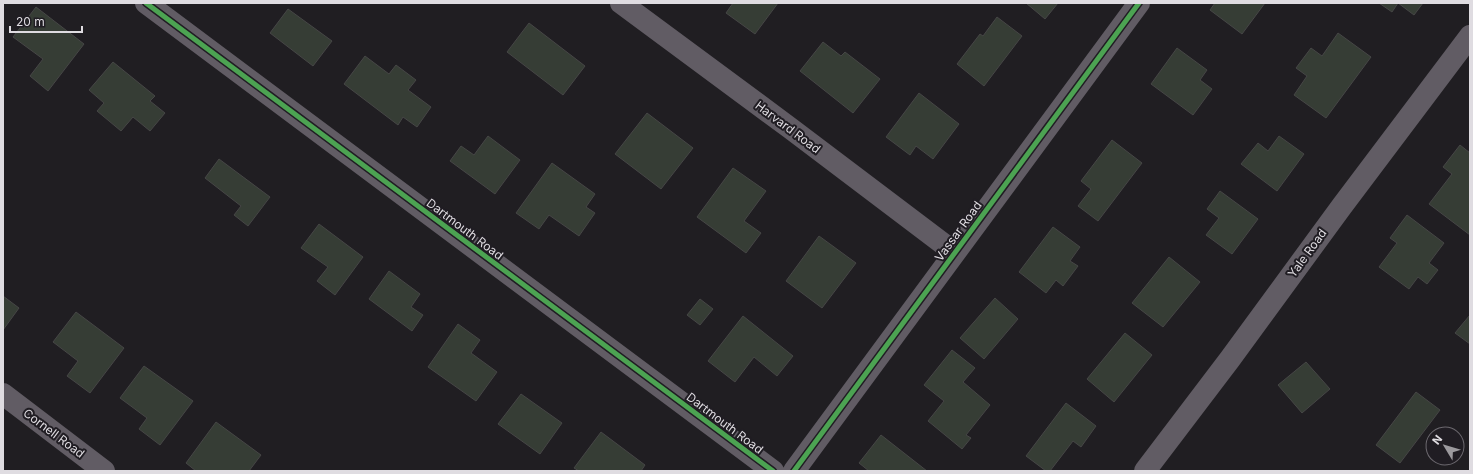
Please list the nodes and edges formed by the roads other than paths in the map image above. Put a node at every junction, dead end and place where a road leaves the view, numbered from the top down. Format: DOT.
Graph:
graph roads {
  1 [pos="146,3"];
  2 [pos="621,3"];
  3 [pos="1138,3"];
  4 [pos="1470,36"];
  5 [pos="954,252"];
  6 [pos="3,394"];
  7 [pos="104,471"];
  8 [pos="773,471"];
  9 [pos="794,471"];
  10 [pos="1145,471"];
  1 -- 8 [label="street, Dartmouth Road"];
  2 -- 5 [label="street, Harvard Road"];
  3 -- 5 [label="street, Vassar Road"];
  4 -- 10 [label="street, Yale Road"];
  5 -- 9 [label="street, Vassar Road"];
  6 -- 7 [label="street, Cornell Road"];
}
